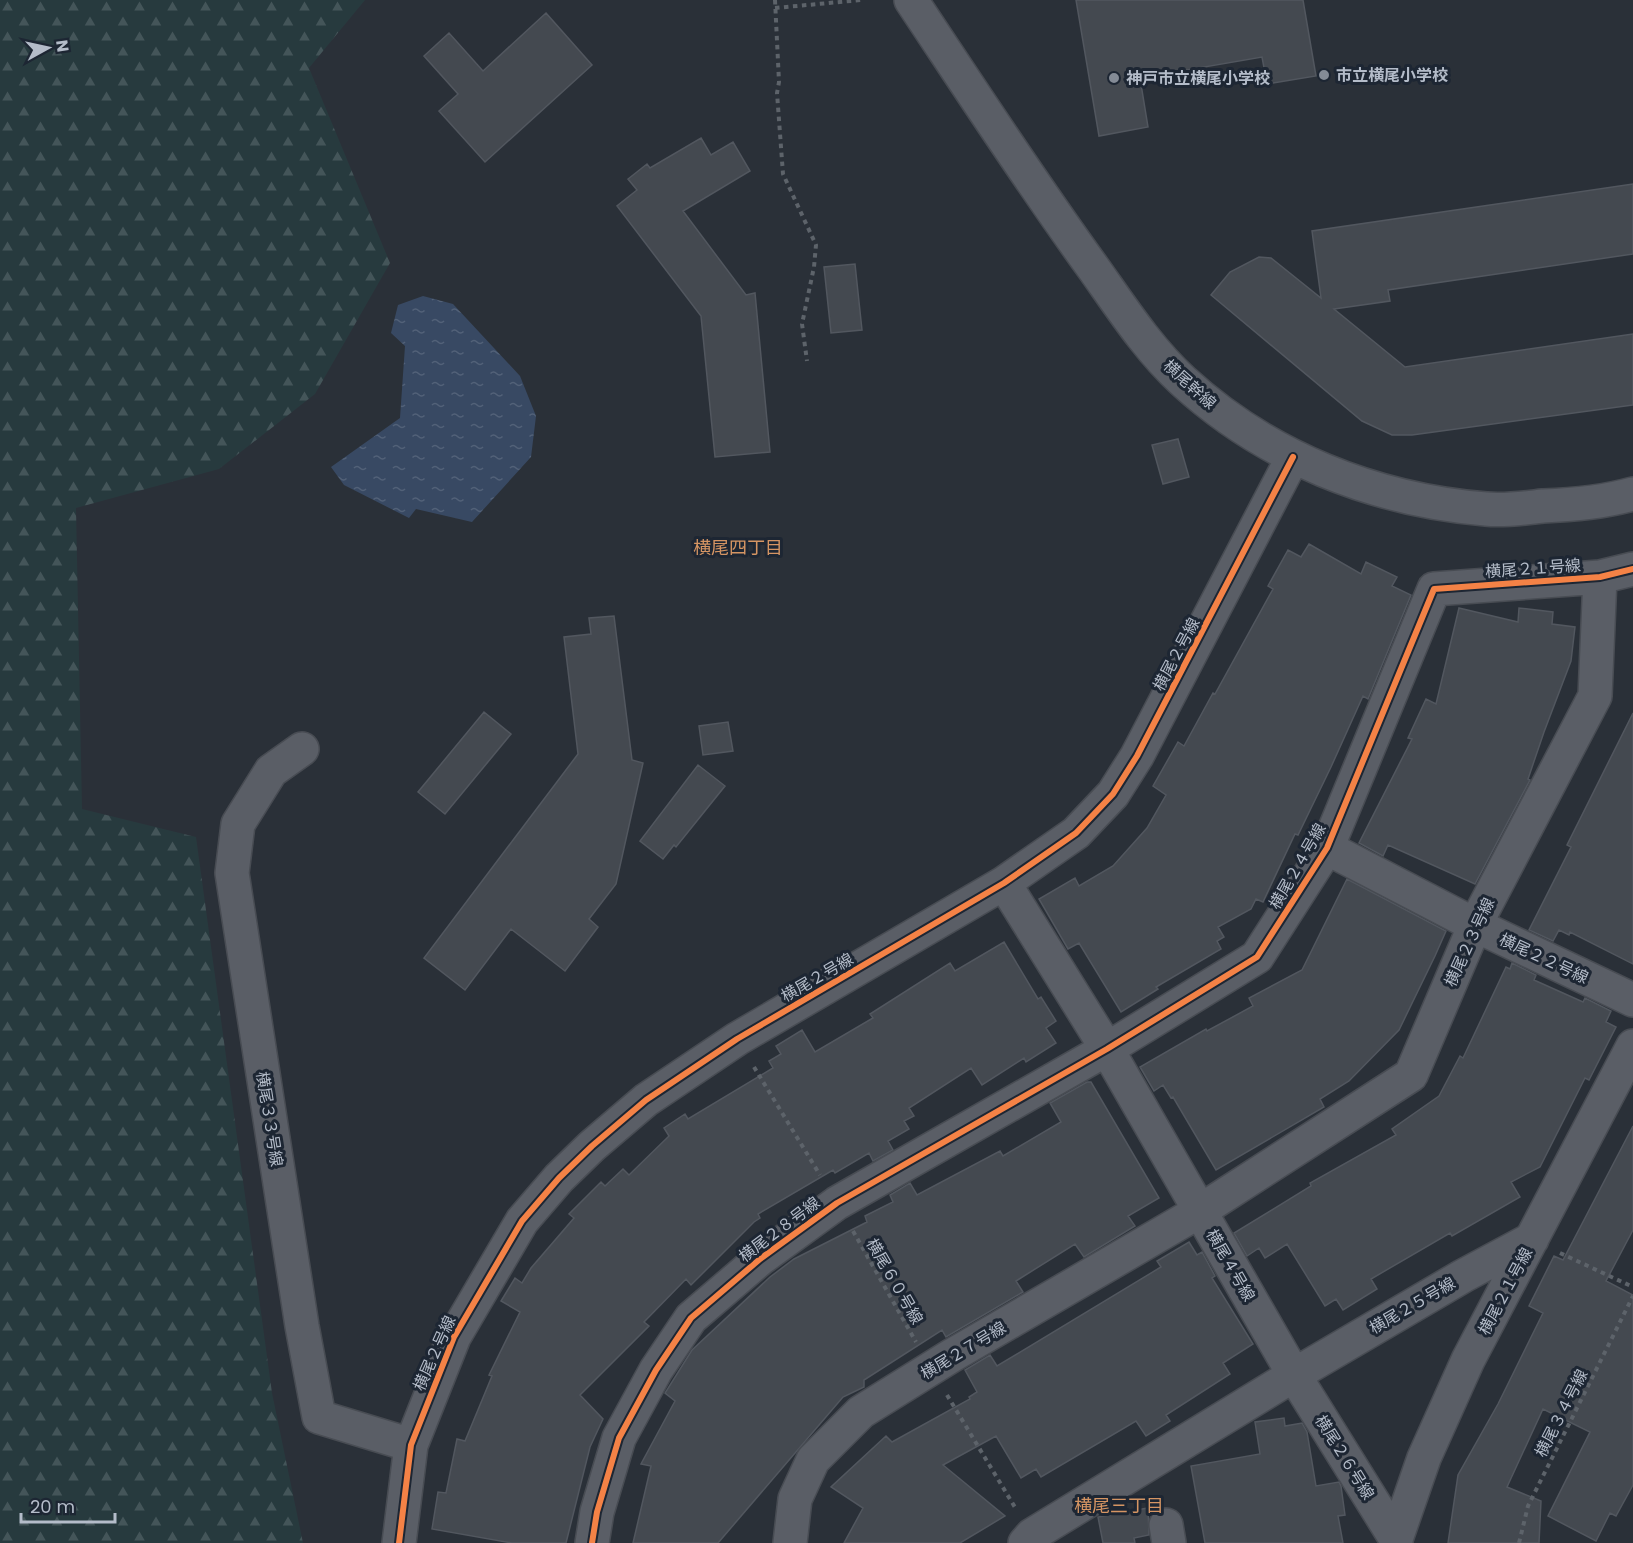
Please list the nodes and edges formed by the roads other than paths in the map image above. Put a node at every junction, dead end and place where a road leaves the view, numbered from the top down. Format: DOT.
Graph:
graph roads {
  1 [pos="911,0"];
  2 [pos="1293,457"];
  3 [pos="1633,494"];
  4 [pos="1633,569"];
  5 [pos="1600,577"];
  6 [pos="1434,589"];
  7 [pos="302,749"];
  8 [pos="1327,848"];
  9 [pos="1004,883"];
  10 [pos="1475,925"];
  11 [pos="1633,1000"];
  12 [pos="1633,1046"];
  13 [pos="1107,1049"];
  14 [pos="1200,1211"];
  15 [pos="1532,1239"];
  16 [pos="1294,1375"];
  17 [pos="411,1445"];
  18 [pos="1029,1539"];
  19 [pos="1396,1541"];
  20 [pos="399,1543"];
  21 [pos="592,1543"];
  22 [pos="790,1543"];
  1 -- 2 [label="street, 横尾幹線"];
  2 -- 3 [label="street, 横尾幹線"];
  2 -- 9 [label="street, 横尾２号線"];
  4 -- 5 [label="street, 横尾２１号線"];
  5 -- 6 [label="street, 横尾２１号線"];
  5 -- 10 [label="street, 横尾２３号線"];
  6 -- 8 [label="street, 横尾２４号線"];
  7 -- 17 [label="street, 横尾３３号線"];
  8 -- 10 [label="street, 横尾２２号線"];
  8 -- 13 [label="street, 横尾２４号線"];
  9 -- 13 [label="street, 横尾４号線"];
  9 -- 17 [label="street, 横尾２号線"];
  10 -- 11 [label="street, 横尾２２号線"];
  10 -- 14 [label="street, 横尾２３号線"];
  12 -- 15 [label="street, 横尾２１号線"];
  13 -- 14 [label="street, 横尾４号線"];
  13 -- 21 [label="street, 横尾２８号線"];
  14 -- 16 [label="street, 横尾４号線"];
  14 -- 22 [label="street, 横尾２７号線"];
  15 -- 16 [label="street, 横尾２５号線"];
  15 -- 19 [label="street, 横尾２１号線"];
  16 -- 18 [label="street"];
  16 -- 19 [label="street, 横尾２６号線"];
  17 -- 20 [label="street, 横尾２号線"];
}
